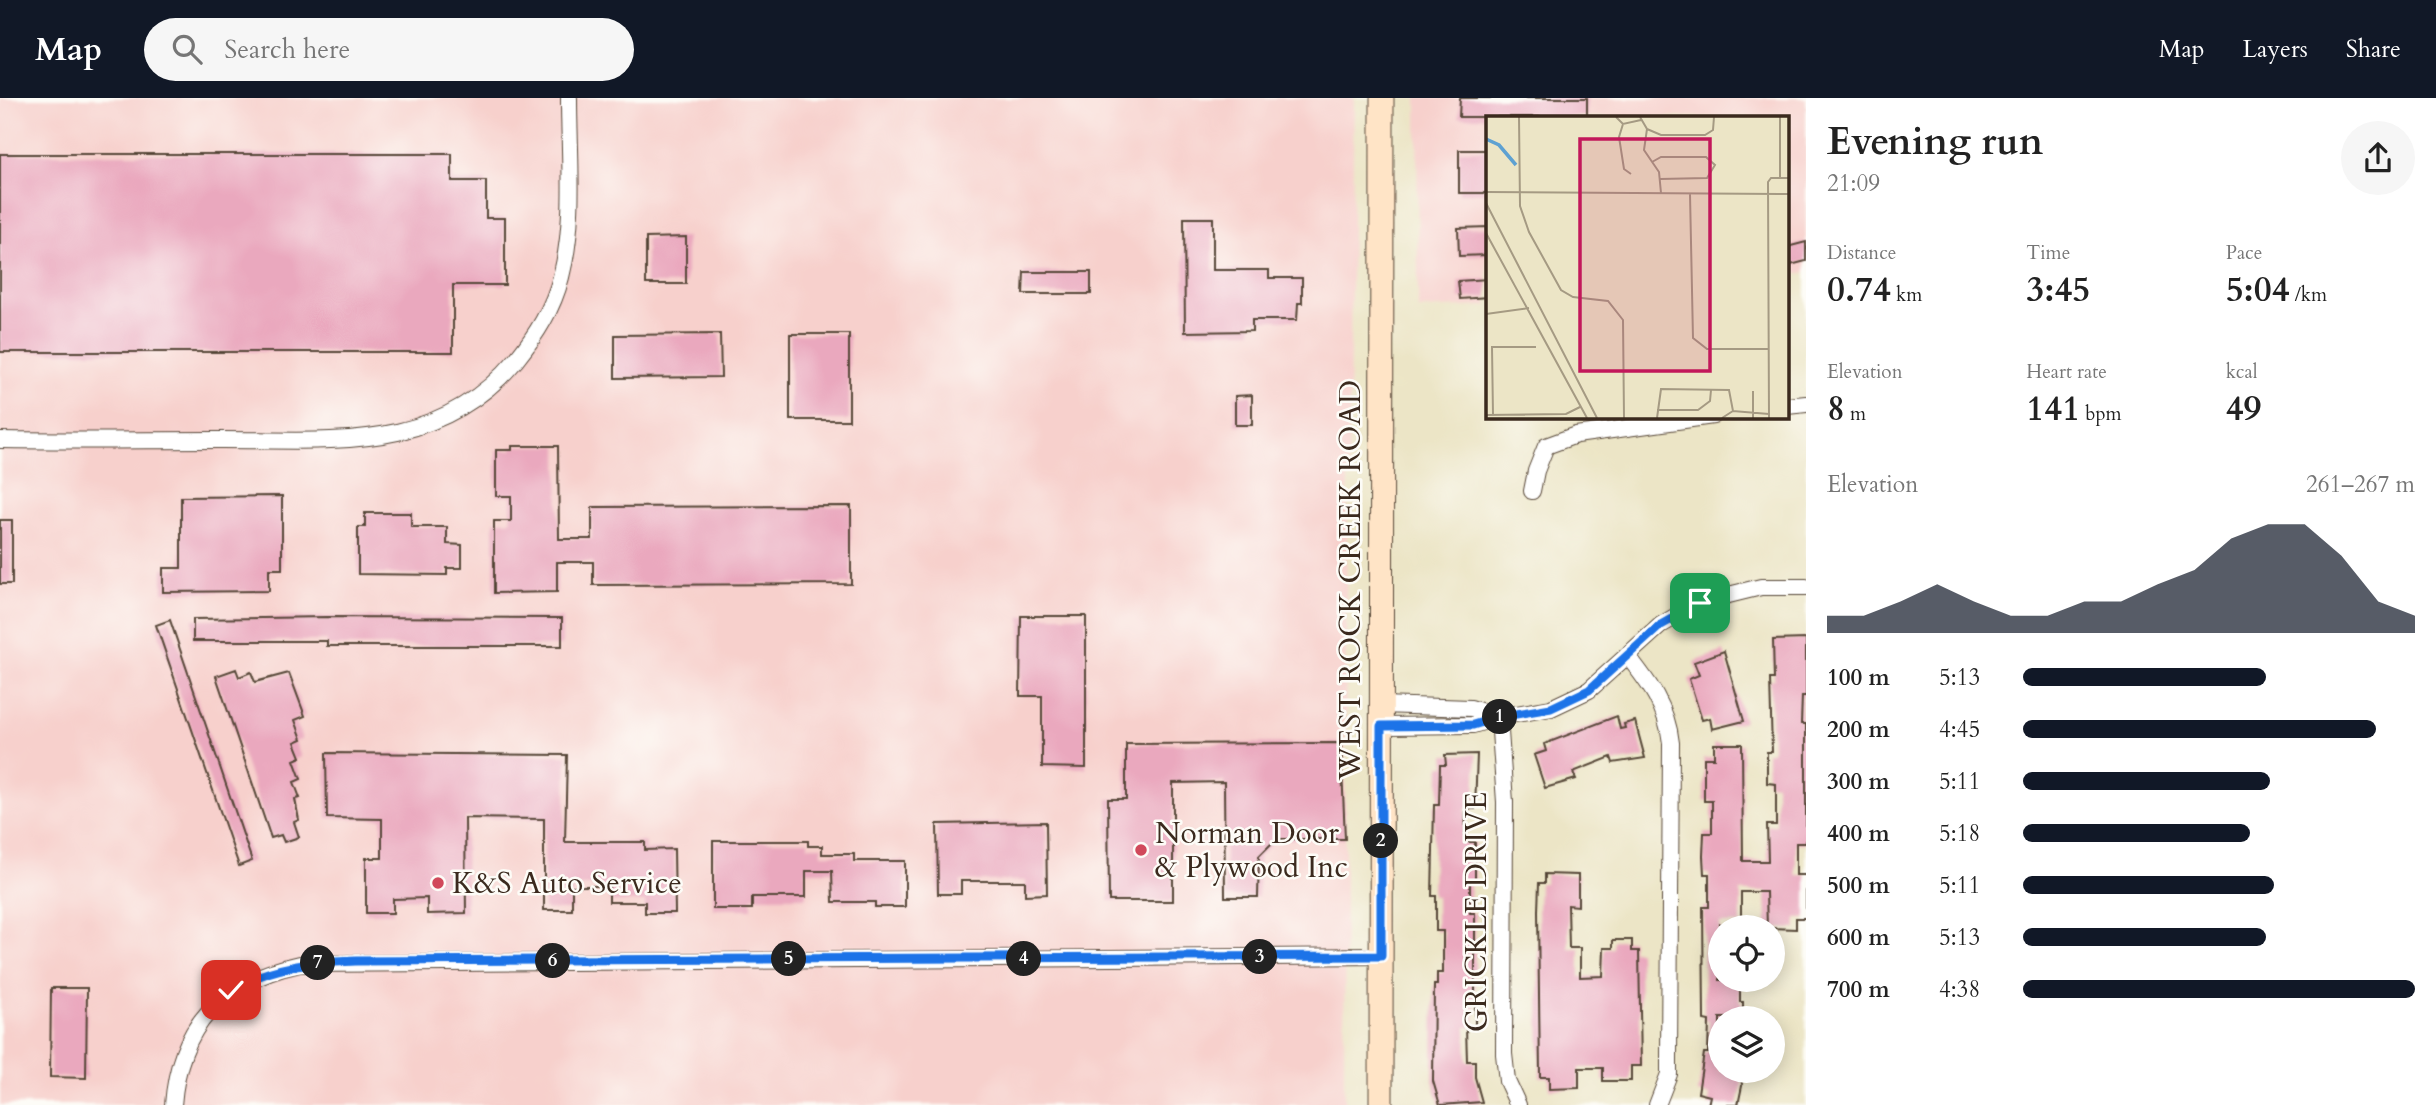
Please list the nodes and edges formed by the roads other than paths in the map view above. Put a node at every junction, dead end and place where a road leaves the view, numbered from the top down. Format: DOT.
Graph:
graph roads {
  1 [pos="569,98"];
  2 [pos="1382,98"];
  3 [pos="1806,404"];
  4 [pos="1788,406"];
  5 [pos="1699,418"];
  6 [pos="0,440"];
  7 [pos="1532,491"];
  8 [pos="1806,587"];
  9 [pos="1627,655"];
  10 [pos="1381,716"];
  11 [pos="1499,717"];
  12 [pos="1381,956"];
  13 [pos="173,1105"];
  14 [pos="1381,1105"];
  15 [pos="1518,1105"];
  16 [pos="1657,1105"];
  1 -- 6 [label="street"];
  2 -- 10 [label="main road, WEST ROCK CREEK ROAD"];
  3 -- 4 [label="street"];
  5 -- 7 [label="street"];
  8 -- 9 [label="street"];
  9 -- 11 [label="street"];
  9 -- 16 [label="street"];
  10 -- 11 [label="street"];
  10 -- 12 [label="main road, WEST ROCK CREEK ROAD"];
  11 -- 15 [label="street, GRICKLE DRIVE"];
  12 -- 13 [label="street"];
  12 -- 14 [label="main road, WEST ROCK CREEK ROAD"];
}
